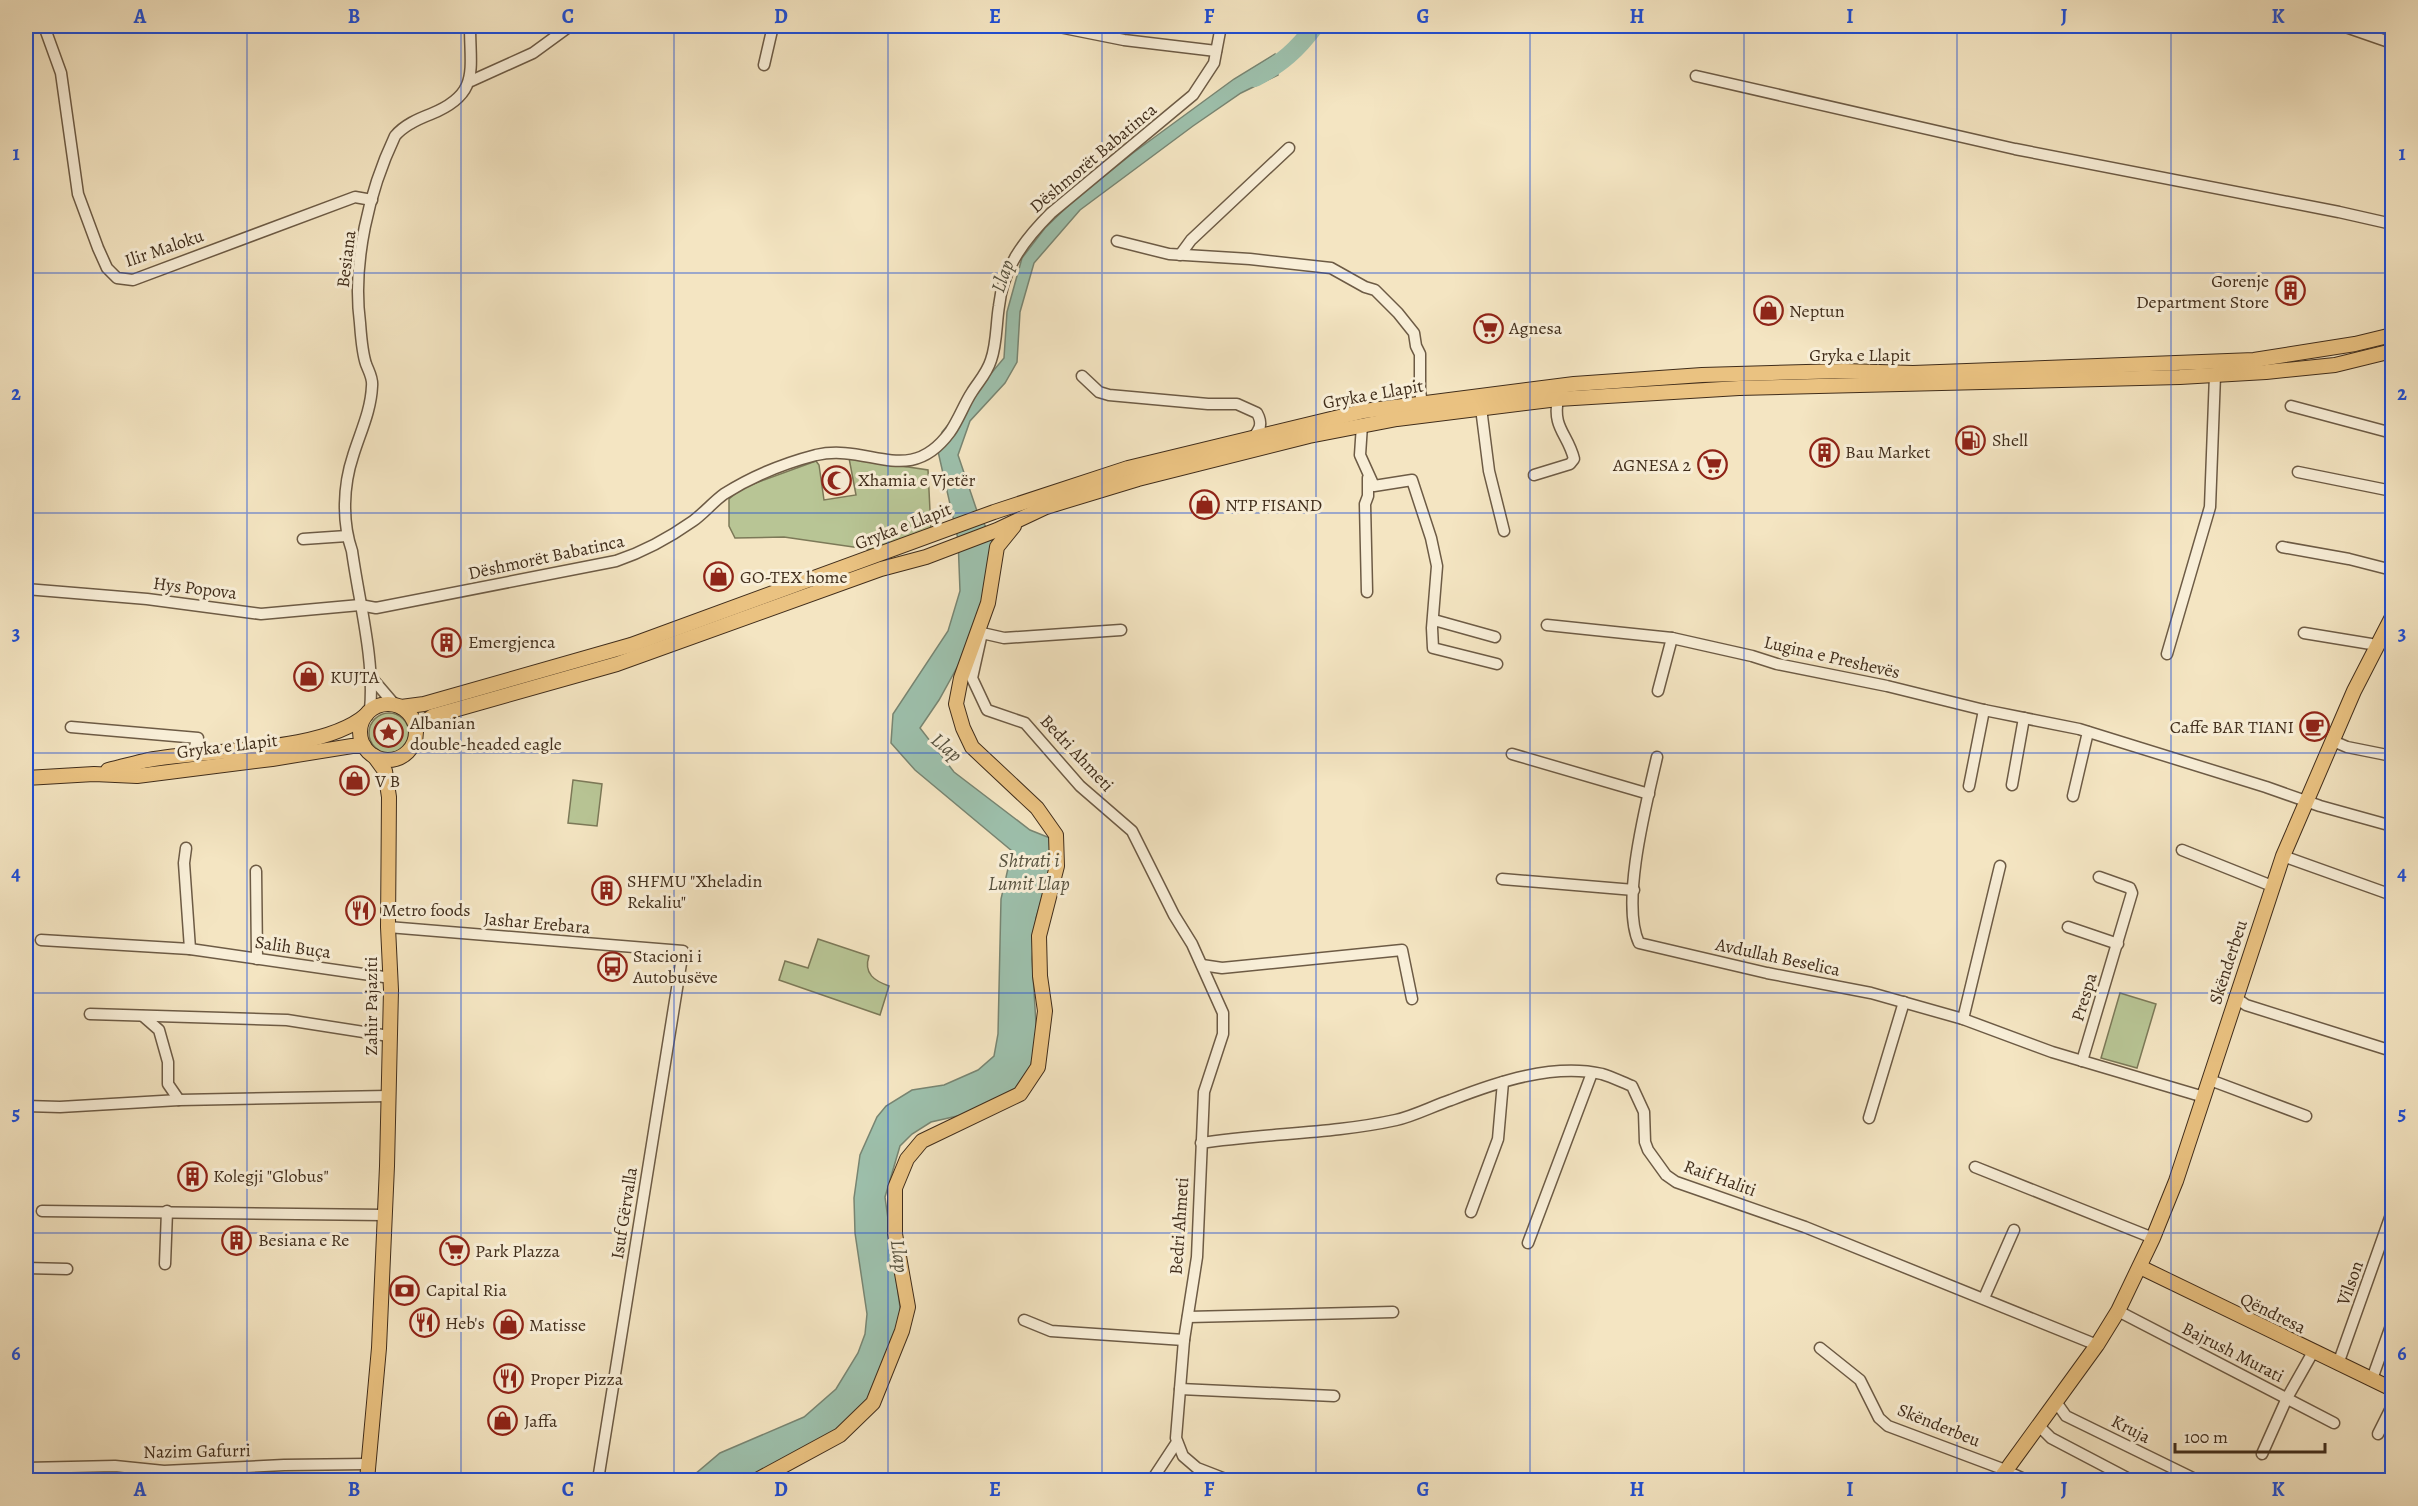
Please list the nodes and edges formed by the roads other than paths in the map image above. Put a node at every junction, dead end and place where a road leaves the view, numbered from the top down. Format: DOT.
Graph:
graph roads {
  1 [pos="44,26"];
  2 [pos="470,26"];
  3 [pos="570,26"];
  4 [pos="773,26"];
  5 [pos="1054,26"];
  6 [pos="1221,26"];
  7 [pos="2343,26"];
  8 [pos="2392,43"];
  9 [pos="1216,51"];
  10 [pos="764,65"];
  11 [pos="1696,76"];
  12 [pos="471,81"];
  13 [pos="1289,148"];
  14 [pos="372,200"];
  15 [pos="2392,224"];
  16 [pos="1117,241"];
  17 [pos="1180,255"];
  18 [pos="2392,335"];
  19 [pos="2392,351"];
  20 [pos="2215,375"];
  21 [pos="1082,376"];
  22 [pos="1558,399"];
  23 [pos="1422,403"];
  24 [pos="2291,406"];
  25 [pos="1481,408"];
  26 [pos="1362,425"];
  27 [pos="1308,431"];
  28 [pos="2392,434"];
  29 [pos="1255,442"];
  30 [pos="1367,469"];
  31 [pos="2298,472"];
  32 [pos="1534,475"];
  33 [pos="2392,491"];
  34 [pos="1504,531"];
  35 [pos="1004,532"];
  36 [pos="347,536"];
  37 [pos="303,539"];
  38 [pos="2282,547"];
  39 [pos="2392,570"];
  40 [pos="26,589"];
  41 [pos="1367,592"];
  42 [pos="360,605"];
  43 [pos="2392,617"];
  44 [pos="1434,620"];
  45 [pos="1547,625"];
  46 [pos="1121,630"];
  47 [pos="2304,633"];
  48 [pos="1495,637"];
  49 [pos="1672,638"];
  50 [pos="2377,647"];
  51 [pos="2167,654"];
  52 [pos="1497,664"];
  53 [pos="371,677"];
  54 [pos="1658,691"];
  55 [pos="398,706"];
  56 [pos="1984,710"];
  57 [pos="368,713"];
  58 [pos="2024,718"];
  59 [pos="71,727"];
  60 [pos="416,728"];
  61 [pos="2088,732"];
  62 [pos="2333,741"];
  63 [pos="369,751"];
  64 [pos="406,753"];
  65 [pos="1512,754"];
  66 [pos="192,755"];
  67 [pos="2392,756"];
  68 [pos="1657,757"];
  69 [pos="94,774"];
  70 [pos="26,778"];
  71 [pos="2012,784"];
  72 [pos="1969,786"];
  73 [pos="1649,794"];
  74 [pos="2073,796"];
  75 [pos="389,797"];
  76 [pos="2306,801"];
  77 [pos="2392,826"];
  78 [pos="186,848"];
  79 [pos="2182,850"];
  80 [pos="2283,856"];
  81 [pos="2000,866"];
  82 [pos="256,871"];
  83 [pos="2099,877"];
  84 [pos="1502,879"];
  85 [pos="2272,888"];
  86 [pos="1634,890"];
  87 [pos="2392,895"];
  88 [pos="388,927"];
  89 [pos="2068,927"];
  90 [pos="44,940"];
  91 [pos="2118,944"];
  92 [pos="190,949"];
  93 [pos="683,951"];
  94 [pos="257,958"];
  95 [pos="1202,965"];
  96 [pos="391,978"];
  97 [pos="2235,998"];
  98 [pos="1412,999"];
  99 [pos="1904,1002"];
  100 [pos="90,1014"];
  101 [pos="143,1016"];
  102 [pos="1963,1019"];
  103 [pos="389,1036"];
  104 [pos="2392,1051"];
  105 [pos="2082,1061"];
  106 [pos="1592,1073"];
  107 [pos="2210,1080"];
  108 [pos="1503,1082"];
  109 [pos="388,1096"];
  110 [pos="2204,1097"];
  111 [pos="179,1100"];
  112 [pos="26,1106"];
  113 [pos="2306,1116"];
  114 [pos="1869,1118"];
  115 [pos="1201,1143"];
  116 [pos="1975,1167"];
  117 [pos="42,1211"];
  118 [pos="167,1211"];
  119 [pos="1471,1212"];
  120 [pos="2392,1212"];
  121 [pos="384,1215"];
  122 [pos="2014,1230"];
  123 [pos="2153,1239"];
  124 [pos="1528,1243"];
  125 [pos="165,1264"];
  126 [pos="2140,1267"];
  127 [pos="26,1268"];
  128 [pos="67,1269"];
  129 [pos="1984,1298"];
  130 [pos="2118,1311"];
  131 [pos="1393,1312"];
  132 [pos="1188,1317"];
  133 [pos="1024,1320"];
  134 [pos="2392,1323"];
  135 [pos="1184,1340"];
  136 [pos="2097,1345"];
  137 [pos="1820,1348"];
  138 [pos="2313,1352"];
  139 [pos="2338,1364"];
  140 [pos="2372,1379"];
  141 [pos="1180,1389"];
  142 [pos="2392,1389"];
  143 [pos="1334,1396"];
  144 [pos="2287,1398"];
  145 [pos="2056,1402"];
  146 [pos="2392,1406"];
  147 [pos="2334,1423"];
  148 [pos="2039,1426"];
  149 [pos="2378,1434"];
  150 [pos="1177,1442"];
  151 [pos="2262,1454"];
  152 [pos="368,1464"];
  153 [pos="26,1468"];
  154 [pos="2003,1476"];
  155 [pos="367,1480"];
  156 [pos="598,1480"];
  157 [pos="757,1480"];
  158 [pos="1152,1480"];
  159 [pos="1228,1480"];
  160 [pos="2025,1480"];
  161 [pos="2131,1480"];
  162 [pos="2197,1480"];
  1 -- 14 [label="street, Ilir Maloku"];
  2 -- 12 [label="street"];
  3 -- 12 [label="street"];
  4 -- 10 [label="street"];
  5 -- 9 [label="street"];
  6 -- 9 [label="street, Dëshmorët Babatinca"];
  7 -- 8 [label="street"];
  9 -- 42 [label="street, Dëshmorët Babatinca"];
  11 -- 15 [label="street"];
  12 -- 14 [label="street, Besiana"];
  13 -- 17 [label="street"];
  14 -- 36 [label="street, Besiana"];
  16 -- 17 [label="street"];
  17 -- 23 [label="street"];
  18 -- 23 [label="main road, Gryka e Llapit"];
  19 -- 20 [label="main road, Gryka e Llapit"];
  20 -- 22 [label="main road, Gryka e Llapit"];
  20 -- 51 [label="street"];
  21 -- 29 [label="street"];
  22 -- 25 [label="main road, Gryka e Llapit"];
  22 -- 32 [label="street"];
  23 -- 27 [label="main road, Gryka e Llapit"];
  24 -- 28 [label="street"];
  25 -- 26 [label="main road, Gryka e Llapit"];
  25 -- 34 [label="street"];
  26 -- 27 [label="main road, Gryka e Llapit"];
  26 -- 30 [label="street"];
  27 -- 29 [label="main road, Gryka e Llapit"];
  29 -- 35 [label="main road, Gryka e Llapit"];
  29 -- 55 [label="main road, Gryka e Llapit"];
  30 -- 41 [label="street"];
  30 -- 44 [label="street"];
  31 -- 33 [label="street"];
  35 -- 60 [label="main road, Gryka e Llapit"];
  35 -- 157 [label="main road"];
  36 -- 37 [label="street"];
  36 -- 42 [label="street, Besiana"];
  38 -- 39 [label="street"];
  40 -- 42 [label="street, Hys Popova"];
  42 -- 53 [label="street, Besiana"];
  43 -- 50 [label="main road, Skënderbeu"];
  44 -- 48 [label="street"];
  44 -- 52 [label="street"];
  45 -- 49 [label="street, Lugina e Preshevës"];
  46 -- 95 [label="street, Bedri Ahmeti"];
  47 -- 50 [label="street"];
  49 -- 54 [label="street"];
  49 -- 56 [label="street, Lugina e Preshevës"];
  50 -- 62 [label="main road, Skënderbeu"];
  53 -- 55 [label="street"];
  53 -- 57 [label="street, Besiana"];
  55 -- 57 [label="main road"];
  55 -- 60 [label="main road"];
  56 -- 58 [label="street, Lugina e Preshevës"];
  56 -- 72 [label="street"];
  57 -- 63 [label="main road"];
  57 -- 66 [label="main road, Gryka e Llapit"];
  58 -- 61 [label="street, Lugina e Preshevës"];
  58 -- 71 [label="street"];
  59 -- 66 [label="street, Gryka e Llapit"];
  60 -- 64 [label="main road"];
  61 -- 74 [label="street"];
  61 -- 76 [label="street, Lugina e Preshevës"];
  62 -- 67 [label="street"];
  62 -- 76 [label="main road, Skënderbeu"];
  63 -- 64 [label="main road"];
  63 -- 69 [label="main road, Gryka e Llapit"];
  63 -- 75 [label="main road, Zahir Pajaziti"];
  64 -- 75 [label="main road, Zahir Pajaziti"];
  65 -- 73 [label="street"];
  66 -- 69 [label="main road, Gryka e Llapit"];
  68 -- 73 [label="street, Avdullah Beselica"];
  69 -- 70 [label="main road, Gryka e Llapit"];
  73 -- 86 [label="street, Avdullah Beselica"];
  75 -- 88 [label="main road, Zahir Pajaziti"];
  76 -- 77 [label="street, Lugina e Preshevës"];
  76 -- 80 [label="main road, Skënderbeu"];
  78 -- 92 [label="street"];
  79 -- 85 [label="street"];
  80 -- 85 [label="main road, Skënderbeu"];
  80 -- 87 [label="street"];
  81 -- 102 [label="street"];
  82 -- 94 [label="street"];
  83 -- 91 [label="street, Prespa"];
  84 -- 86 [label="street"];
  85 -- 97 [label="main road, Skënderbeu"];
  86 -- 99 [label="street, Avdullah Beselica"];
  88 -- 93 [label="street, Jashar Erebara"];
  88 -- 96 [label="main road, Zahir Pajaziti"];
  89 -- 91 [label="street"];
  90 -- 92 [label="street, Salih Buça"];
  91 -- 105 [label="street, Prespa"];
  92 -- 94 [label="street, Salih Buça"];
  93 -- 156 [label="street, Isuf Gërvalla"];
  94 -- 96 [label="street, Salih Buça"];
  95 -- 98 [label="street"];
  95 -- 115 [label="street, Bedri Ahmeti"];
  96 -- 103 [label="main road, Zahir Pajaziti"];
  97 -- 104 [label="street"];
  97 -- 107 [label="main road, Skënderbeu"];
  99 -- 102 [label="street, Avdullah Beselica"];
  99 -- 114 [label="street"];
  100 -- 101 [label="street"];
  101 -- 103 [label="street"];
  101 -- 111 [label="street"];
  102 -- 105 [label="street, Avdullah Beselica"];
  103 -- 109 [label="main road, Zahir Pajaziti"];
  105 -- 110 [label="street, Avdullah Beselica"];
  106 -- 108 [label="street, Raif Haliti"];
  106 -- 124 [label="street"];
  106 -- 129 [label="street, Raif Haliti"];
  107 -- 110 [label="main road, Skënderbeu"];
  107 -- 113 [label="street"];
  108 -- 115 [label="street, Raif Haliti"];
  108 -- 119 [label="street"];
  109 -- 111 [label="street"];
  109 -- 121 [label="main road, Zahir Pajaziti"];
  110 -- 123 [label="main road, Skënderbeu"];
  111 -- 112 [label="street"];
  115 -- 132 [label="street, Bedri Ahmeti"];
  116 -- 123 [label="street"];
  117 -- 118 [label="street"];
  118 -- 121 [label="street"];
  118 -- 125 [label="street"];
  120 -- 139 [label="street, Vilson"];
  121 -- 152 [label="main road, Zahir Pajaziti"];
  122 -- 129 [label="street"];
  123 -- 126 [label="main road, Skënderbeu"];
  126 -- 130 [label="main road, Skënderbeu"];
  126 -- 138 [label="main road, Qëndresa"];
  127 -- 128 [label="street"];
  129 -- 136 [label="street, Raif Haliti"];
  130 -- 136 [label="main road, Skënderbeu"];
  130 -- 144 [label="street, Bajrush Murati"];
  131 -- 132 [label="street"];
  132 -- 135 [label="street, Bedri Ahmeti"];
  133 -- 135 [label="street"];
  134 -- 140 [label="street"];
  135 -- 141 [label="street, Bedri Ahmeti"];
  136 -- 145 [label="main road, Skënderbeu"];
  137 -- 154 [label="street, Skënderbeu"];
  138 -- 139 [label="main road, Qëndresa"];
  138 -- 144 [label="street"];
  139 -- 140 [label="main road, Qëndresa"];
  140 -- 142 [label="main road, Qëndresa"];
  141 -- 143 [label="street"];
  141 -- 150 [label="street, Bedri Ahmeti"];
  144 -- 147 [label="street, Bajrush Murati"];
  144 -- 151 [label="street"];
  145 -- 148 [label="main road, Skënderbeu"];
  145 -- 162 [label="street, Kruja"];
  146 -- 149 [label="street"];
  148 -- 154 [label="main road, Skënderbeu"];
  148 -- 161 [label="street"];
  150 -- 158 [label="street"];
  150 -- 159 [label="street"];
  152 -- 153 [label="street, Nazim Gafurri"];
  152 -- 155 [label="main road, Zahir Pajaziti"];
  154 -- 160 [label="street"];
}
